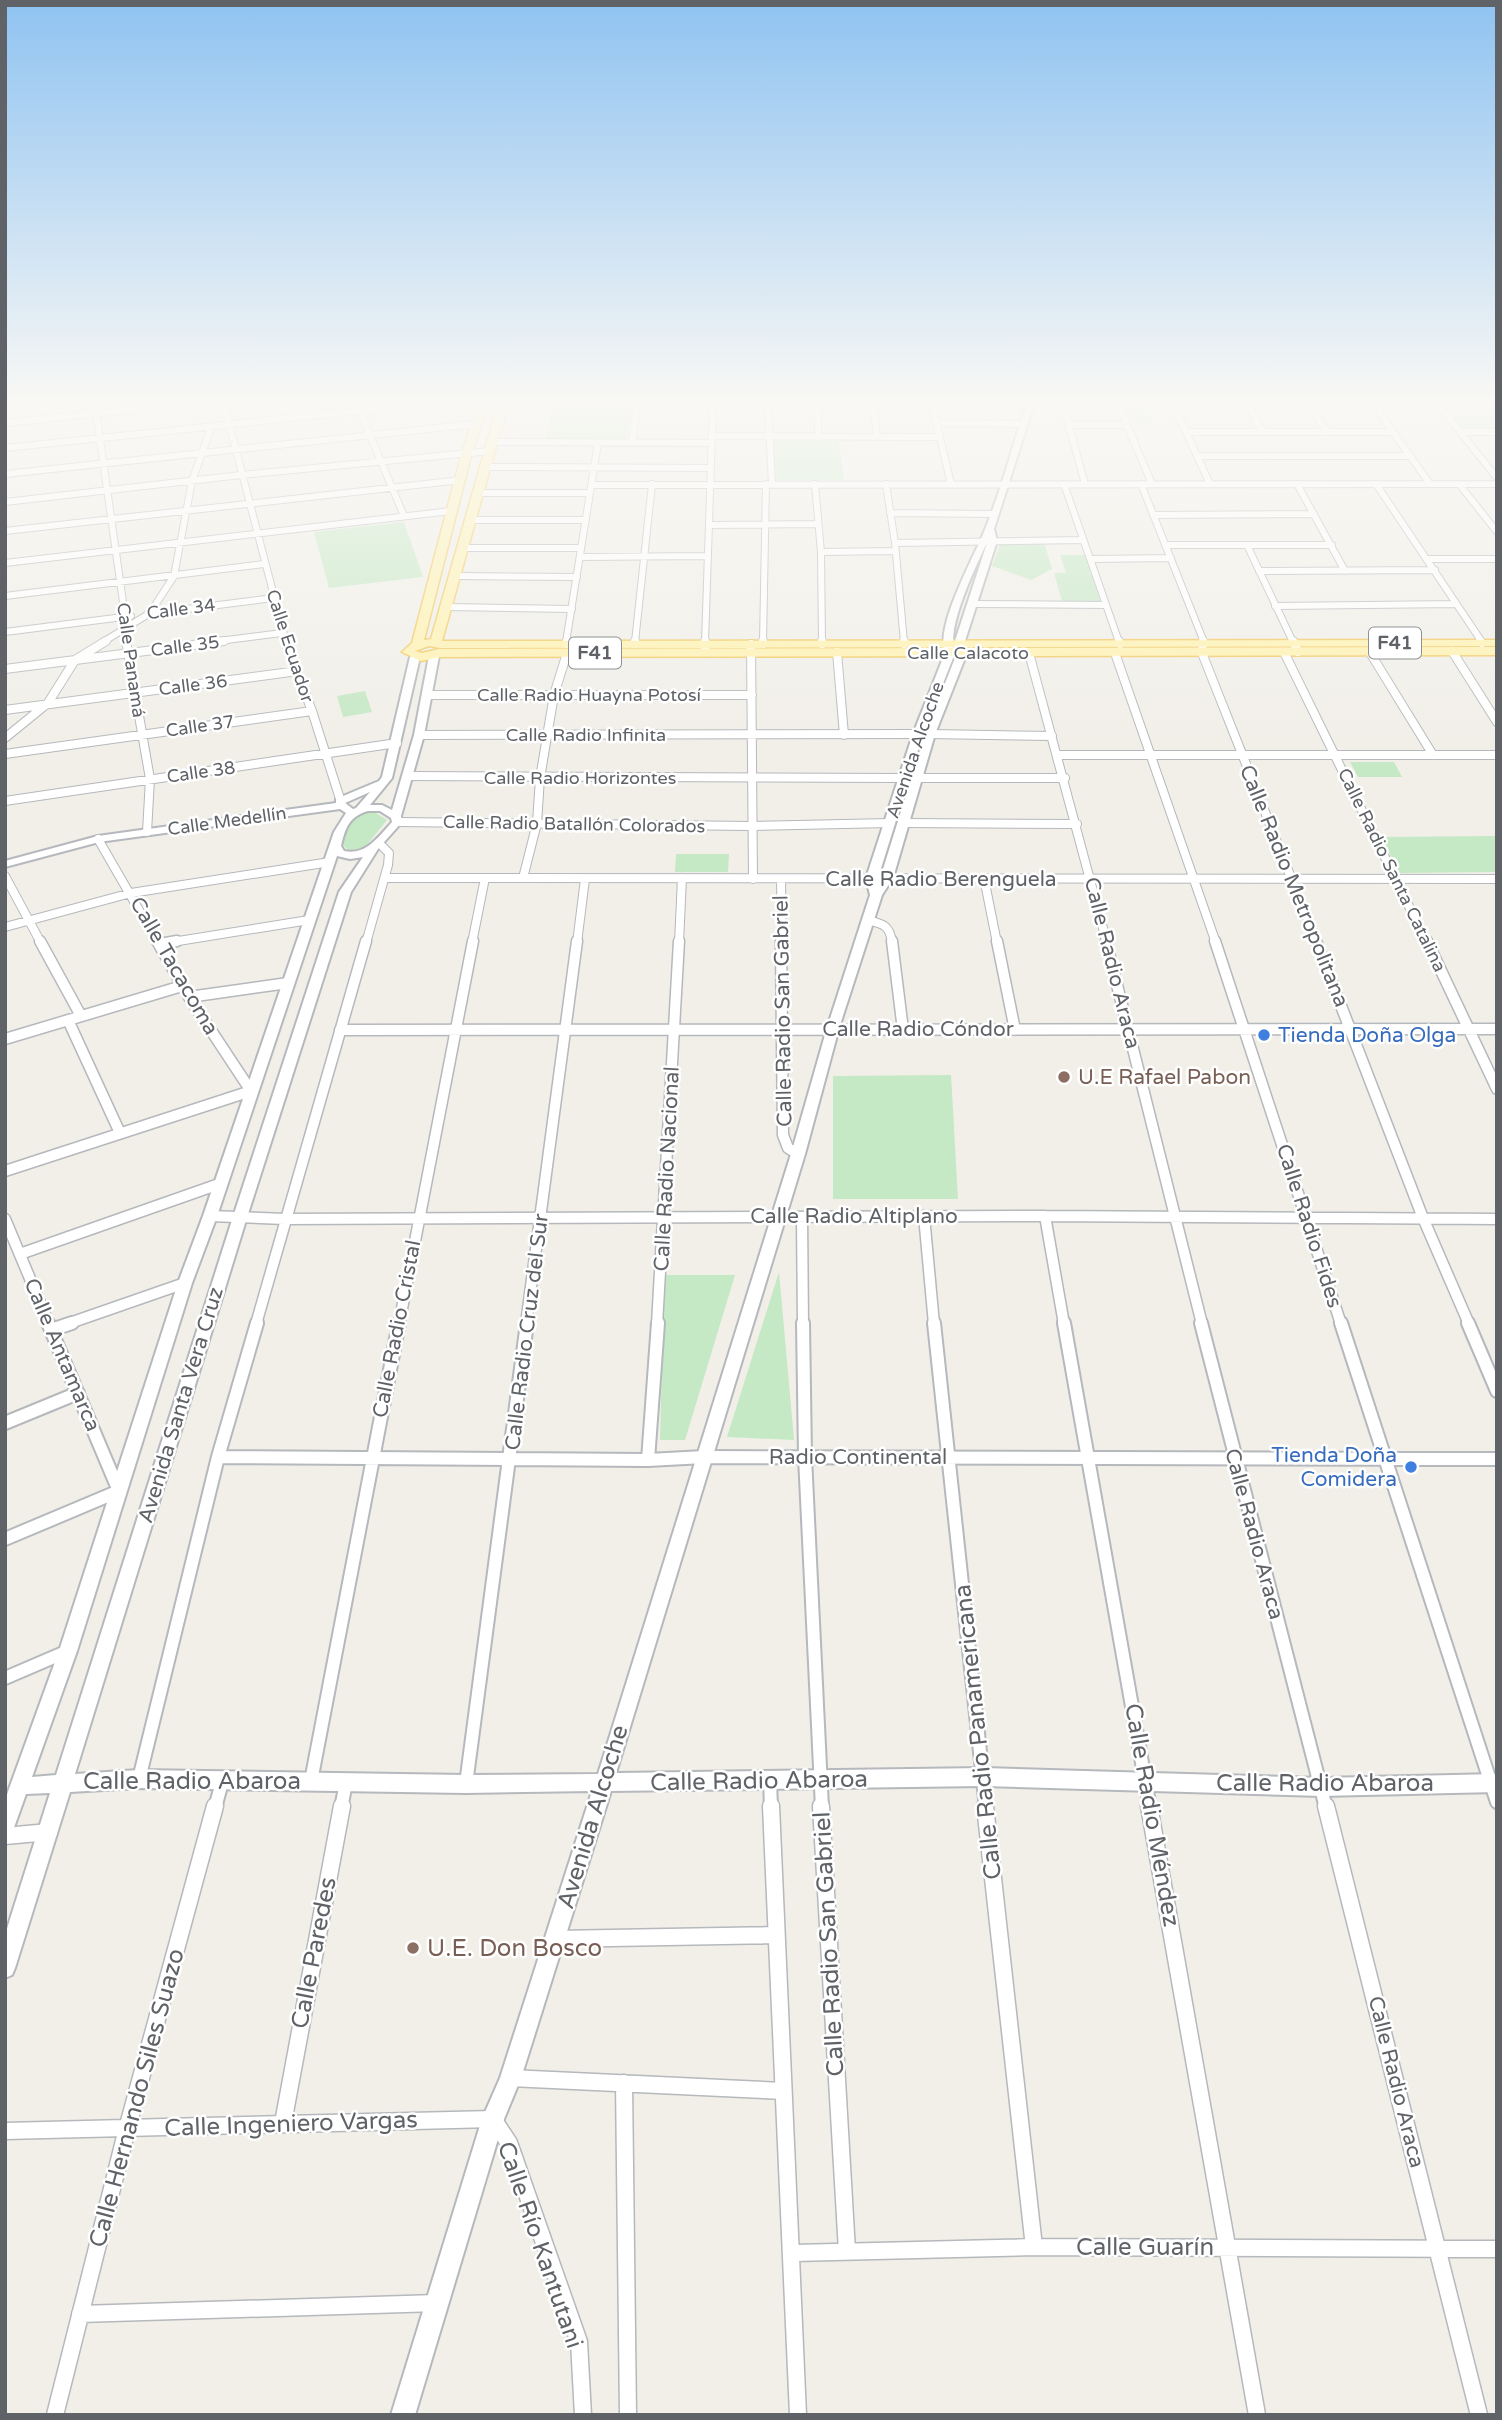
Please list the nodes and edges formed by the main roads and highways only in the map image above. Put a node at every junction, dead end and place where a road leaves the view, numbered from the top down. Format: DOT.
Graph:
graph roads {
  1 [pos="450,517"];
  2 [pos="473,517"];
  3 [pos="1497,643"];
  4 [pos="755,647"];
  5 [pos="705,648"];
  6 [pos="954,648"];
  7 [pos="1117,648"];
  8 [pos="437,649"];
  9 [pos="567,649"];
  10 [pos="1292,649"];
  11 [pos="1497,651"];
  1 -- 8 [label="main road, Calle Calacoto"];
  2 -- 8 [label="main road"];
  3 -- 10 [label="main road, Calle Calacoto / F41"];
  4 -- 5 [label="main road, Calle Calacoto / F41"];
  4 -- 6 [label="main road, Calle Calacoto / F41"];
  4 -- 6 [label="main road, Calle Calacoto / F41"];
  5 -- 9 [label="main road, Calle Calacoto / F41"];
  5 -- 9 [label="main road, Calle Calacoto / F41"];
  6 -- 7 [label="main road, Calle Calacoto / F41"];
  6 -- 7 [label="main road, Calle Calacoto / F41"];
  7 -- 10 [label="main road, Calle Calacoto / F41"];
  8 -- 9 [label="main road, Calle Calacoto / F41"];
  10 -- 11 [label="main road, Calle Calacoto / F41"];
}
